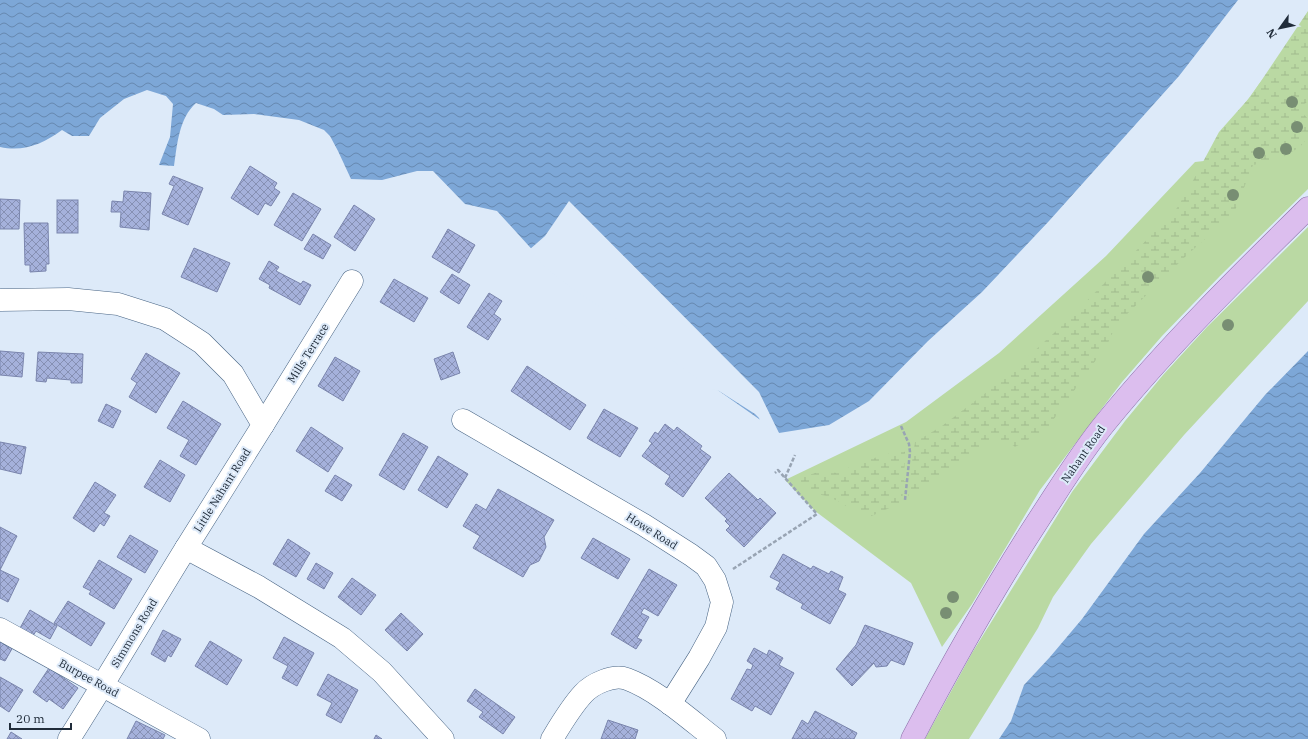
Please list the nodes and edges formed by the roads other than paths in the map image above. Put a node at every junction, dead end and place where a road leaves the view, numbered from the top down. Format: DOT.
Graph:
graph roads {
  1 [pos="1308,208"];
  2 [pos="352,281"];
  3 [pos="0,300"];
  4 [pos="463,420"];
  5 [pos="263,425"];
  6 [pos="186,548"];
  7 [pos="0,629"];
  8 [pos="103,686"];
  9 [pos="670,704"];
  10 [pos="69,739"];
  11 [pos="199,739"];
  12 [pos="443,739"];
  13 [pos="552,739"];
  14 [pos="715,739"];
  15 [pos="912,739"];
  1 -- 15 [label="main road, Nahant Road"];
  2 -- 5 [label="street, Mills Terrace"];
  3 -- 5 [label="street"];
  4 -- 9 [label="street, Howe Road"];
  5 -- 6 [label="street, Little Nahant Road"];
  6 -- 8 [label="street, Simmons Road"];
  6 -- 12 [label="street"];
  7 -- 8 [label="street, Burpee Road"];
  8 -- 10 [label="street, Simmons Road"];
  8 -- 11 [label="street, Burpee Road"];
  9 -- 13 [label="street"];
  9 -- 14 [label="street"];
}
